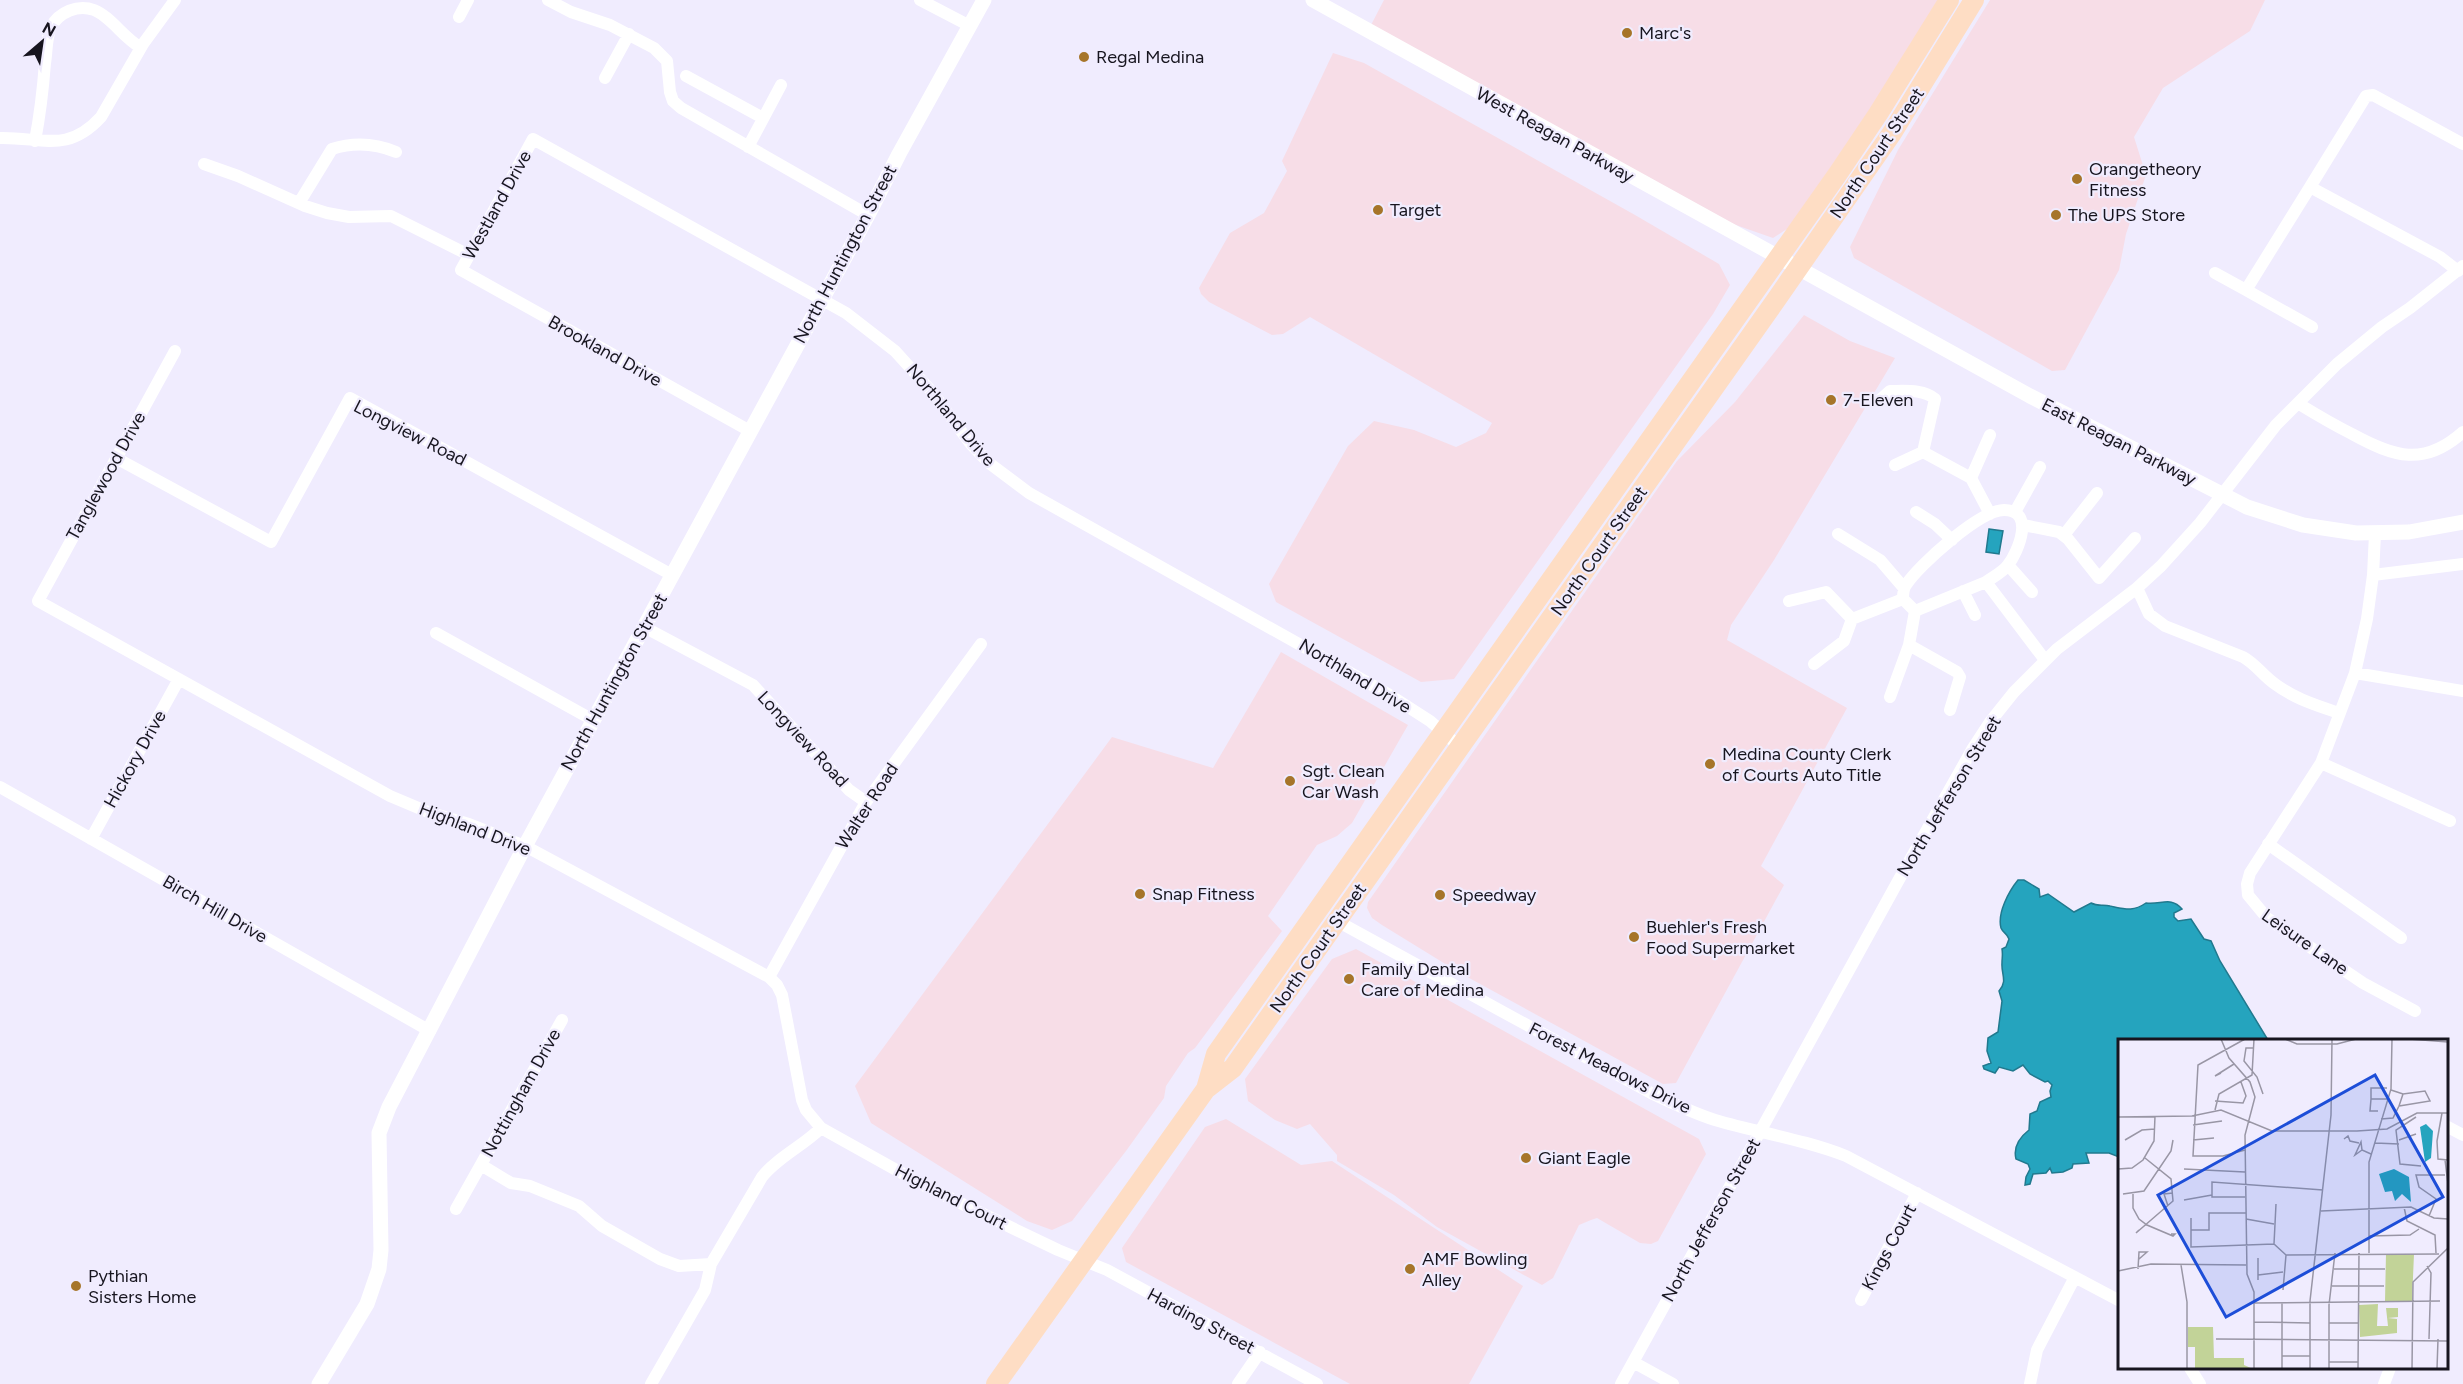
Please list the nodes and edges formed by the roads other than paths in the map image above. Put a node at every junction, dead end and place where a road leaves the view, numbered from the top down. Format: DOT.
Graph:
graph roads {
  1 [pos="176,0"];
  2 [pos="468,0"];
  3 [pos="548,0"];
  4 [pos="920,0"];
  5 [pos="984,0"];
  6 [pos="1313,0"];
  7 [pos="1949,0"];
  8 [pos="1974,0"];
  9 [pos="459,18"];
  10 [pos="970,26"];
  11 [pos="628,34"];
  12 [pos="140,47"];
  13 [pos="686,76"];
  14 [pos="605,78"];
  15 [pos="781,85"];
  16 [pos="763,118"];
  17 [pos="0,138"];
  18 [pos="533,139"];
  19 [pos="35,141"];
  20 [pos="2463,144"];
  21 [pos="748,147"];
  22 [pos="396,152"];
  23 [pos="204,164"];
  24 [pos="2310,186"];
  25 [pos="299,203"];
  26 [pos="868,215"];
  27 [pos="469,255"];
  28 [pos="1778,258"];
  29 [pos="2460,268"];
  30 [pos="1797,269"];
  31 [pos="460,270"];
  32 [pos="2215,273"];
  33 [pos="2246,290"];
  34 [pos="822,299"];
  35 [pos="2312,327"];
  36 [pos="175,351"];
  37 [pos="1881,400"];
  38 [pos="2300,404"];
  39 [pos="750,431"];
  40 [pos="2463,432"];
  41 [pos="1990,435"];
  42 [pos="1923,452"];
  43 [pos="116,458"];
  44 [pos="1895,465"];
  45 [pos="2040,466"];
  46 [pos="1971,478"];
  47 [pos="2097,493"];
  48 [pos="2221,495"];
  49 [pos="1916,512"];
  50 [pos="2015,512"];
  51 [pos="1990,514"];
  52 [pos="2463,522"];
  53 [pos="2023,525"];
  54 [pos="1838,534"];
  55 [pos="2375,534"];
  56 [pos="2064,535"];
  57 [pos="2135,538"];
  58 [pos="1952,540"];
  59 [pos="2463,564"];
  60 [pos="2008,565"];
  61 [pos="672,575"];
  62 [pos="2373,575"];
  63 [pos="1986,582"];
  64 [pos="2137,588"];
  65 [pos="1963,591"];
  66 [pos="2032,592"];
  67 [pos="1903,593"];
  68 [pos="38,601"];
  69 [pos="1790,601"];
  70 [pos="1915,611"];
  71 [pos="1976,615"];
  72 [pos="1852,619"];
  73 [pos="644,627"];
  74 [pos="436,633"];
  75 [pos="981,644"];
  76 [pos="1909,645"];
  77 [pos="2045,660"];
  78 [pos="1814,664"];
  79 [pos="2355,672"];
  80 [pos="179,679"];
  81 [pos="2463,692"];
  82 [pos="1890,697"];
  83 [pos="1950,710"];
  84 [pos="2339,713"];
  85 [pos="593,720"];
  86 [pos="1442,732"];
  87 [pos="1460,747"];
  88 [pos="2321,763"];
  89 [pos="0,787"];
  90 [pos="866,802"];
  91 [pos="2450,821"];
  92 [pos="91,839"];
  93 [pos="2268,844"];
  94 [pos="525,846"];
  95 [pos="1337,921"];
  96 [pos="2401,938"];
  97 [pos="769,977"];
  98 [pos="2415,1011"];
  99 [pos="562,1020"];
  100 [pos="430,1031"];
  101 [pos="1206,1089"];
  102 [pos="2448,1127"];
  103 [pos="821,1128"];
  104 [pos="1760,1131"];
  105 [pos="2463,1135"];
  106 [pos="481,1165"];
  107 [pos="1917,1193"];
  108 [pos="456,1209"];
  109 [pos="1084,1260"];
  110 [pos="711,1264"];
  111 [pos="2075,1277"];
  112 [pos="1861,1300"];
  113 [pos="2118,1300"];
  114 [pos="1260,1352"];
  115 [pos="1633,1362"];
  116 [pos="2191,1369"];
  117 [pos="2390,1369"];
  118 [pos="319,1384"];
  119 [pos="651,1384"];
  120 [pos="996,1384"];
  121 [pos="1238,1384"];
  122 [pos="1317,1384"];
  123 [pos="1621,1384"];
  124 [pos="1673,1384"];
  125 [pos="2030,1384"];
  126 [pos="2199,1384"];
  127 [pos="2384,1384"];
  1 -- 12 [label="street"];
  2 -- 9 [label="street"];
  3 -- 11 [label="street"];
  4 -- 10 [label="street"];
  5 -- 10 [label="street, North Huntington Street"];
  6 -- 28 [label="street, West Reagan Parkway"];
  7 -- 28 [label="main road, North Court Street"];
  8 -- 30 [label="main road, North Court Street"];
  10 -- 26 [label="street, North Huntington Street"];
  11 -- 14 [label="street"];
  11 -- 21 [label="street"];
  12 -- 19 [label="street"];
  12 -- 19 [label="street"];
  13 -- 16 [label="street"];
  15 -- 16 [label="street"];
  16 -- 21 [label="street"];
  17 -- 19 [label="street"];
  18 -- 27 [label="street, Westland Drive"];
  18 -- 34 [label="street, Northland Drive"];
  20 -- 24 [label="street"];
  21 -- 26 [label="street"];
  22 -- 25 [label="street"];
  23 -- 25 [label="street, Westland Drive"];
  24 -- 29 [label="street"];
  24 -- 33 [label="street"];
  25 -- 27 [label="street, Westland Drive"];
  26 -- 34 [label="street, North Huntington Street"];
  27 -- 31 [label="street, Westland Drive"];
  28 -- 30 [label="street, West Reagan Parkway"];
  28 -- 86 [label="main road, North Court Street"];
  29 -- 38 [label="street, North Jefferson Street"];
  30 -- 48 [label="street, East Reagan Parkway"];
  30 -- 87 [label="main road, North Court Street"];
  31 -- 39 [label="street, Brookland Drive"];
  32 -- 33 [label="street"];
  33 -- 35 [label="street"];
  34 -- 39 [label="street, North Huntington Street"];
  34 -- 86 [label="street, Northland Drive"];
  36 -- 43 [label="street, Tanglewood Drive"];
  37 -- 42 [label="street"];
  38 -- 40 [label="street"];
  38 -- 48 [label="street, North Jefferson Street"];
  39 -- 61 [label="street, North Huntington Street"];
  41 -- 46 [label="street"];
  42 -- 44 [label="street"];
  42 -- 46 [label="street"];
  43 -- 61 [label="street, Longview Road"];
  43 -- 68 [label="street, Tanglewood Drive"];
  45 -- 50 [label="street"];
  46 -- 51 [label="street"];
  47 -- 56 [label="street"];
  48 -- 55 [label="street, East Reagan Parkway"];
  48 -- 64 [label="street, North Jefferson Street"];
  49 -- 58 [label="street"];
  50 -- 51 [label="street"];
  50 -- 53 [label="street"];
  51 -- 58 [label="street"];
  52 -- 55 [label="street, East Reagan Parkway"];
  53 -- 56 [label="street"];
  53 -- 60 [label="street"];
  54 -- 67 [label="street"];
  55 -- 62 [label="street, Leisure Lane"];
  56 -- 57 [label="street"];
  58 -- 67 [label="street"];
  59 -- 62 [label="street"];
  60 -- 63 [label="street"];
  60 -- 66 [label="street"];
  61 -- 73 [label="street, North Huntington Street"];
  62 -- 79 [label="street, Leisure Lane"];
  63 -- 65 [label="street"];
  63 -- 77 [label="street"];
  64 -- 77 [label="street, North Jefferson Street"];
  64 -- 84 [label="street"];
  65 -- 70 [label="street"];
  65 -- 71 [label="street"];
  67 -- 70 [label="street"];
  67 -- 72 [label="street"];
  68 -- 80 [label="street, Highland Drive"];
  69 -- 72 [label="street"];
  70 -- 76 [label="street"];
  72 -- 78 [label="street"];
  73 -- 85 [label="street, North Huntington Street"];
  73 -- 90 [label="street, Longview Road"];
  74 -- 85 [label="street"];
  75 -- 90 [label="street, Walter Road"];
  76 -- 82 [label="street"];
  76 -- 83 [label="street"];
  77 -- 104 [label="street, North Jefferson Street"];
  79 -- 81 [label="street"];
  79 -- 84 [label="street, Leisure Lane"];
  80 -- 92 [label="street, Hickory Drive"];
  80 -- 94 [label="street, Highland Drive"];
  84 -- 88 [label="street, Leisure Lane"];
  85 -- 94 [label="street, North Huntington Street"];
  86 -- 87 [label="street, Northland Drive"];
  86 -- 101 [label="main road, North Court Street"];
  87 -- 95 [label="main road, North Court Street"];
  88 -- 91 [label="street"];
  88 -- 93 [label="street, Leisure Lane"];
  89 -- 92 [label="street, Birch Hill Drive"];
  90 -- 97 [label="street, Walter Road"];
  92 -- 100 [label="street, Birch Hill Drive"];
  93 -- 96 [label="street"];
  93 -- 98 [label="street, Leisure Lane"];
  94 -- 97 [label="street, Highland Drive"];
  94 -- 100 [label="street, North Huntington Street"];
  95 -- 101 [label="main road, North Court Street"];
  95 -- 104 [label="street, Forest Meadows Drive"];
  97 -- 103 [label="street"];
  99 -- 106 [label="street, Nottingham Drive"];
  100 -- 118 [label="street, North Huntington Street"];
  101 -- 109 [label="main road, North Court Street"];
  102 -- 105 [label="street"];
  103 -- 109 [label="street, Highland Court"];
  103 -- 110 [label="street"];
  104 -- 107 [label="street, Forest Meadows Drive"];
  104 -- 115 [label="street, North Jefferson Street"];
  106 -- 108 [label="street, Nottingham Drive"];
  106 -- 110 [label="street, Nottingham Drive"];
  107 -- 111 [label="street, Forest Meadows Drive"];
  107 -- 112 [label="street, Kings Court"];
  109 -- 114 [label="street, Harding Street"];
  109 -- 120 [label="main road, North Court Street"];
  110 -- 119 [label="street"];
  111 -- 113 [label="street, Forest Meadows Drive"];
  111 -- 125 [label="street"];
  114 -- 121 [label="street"];
  114 -- 122 [label="street, Harding Street"];
  115 -- 123 [label="street, North Jefferson Street"];
  115 -- 124 [label="street"];
  116 -- 126 [label="street"];
  117 -- 127 [label="street"];
}
